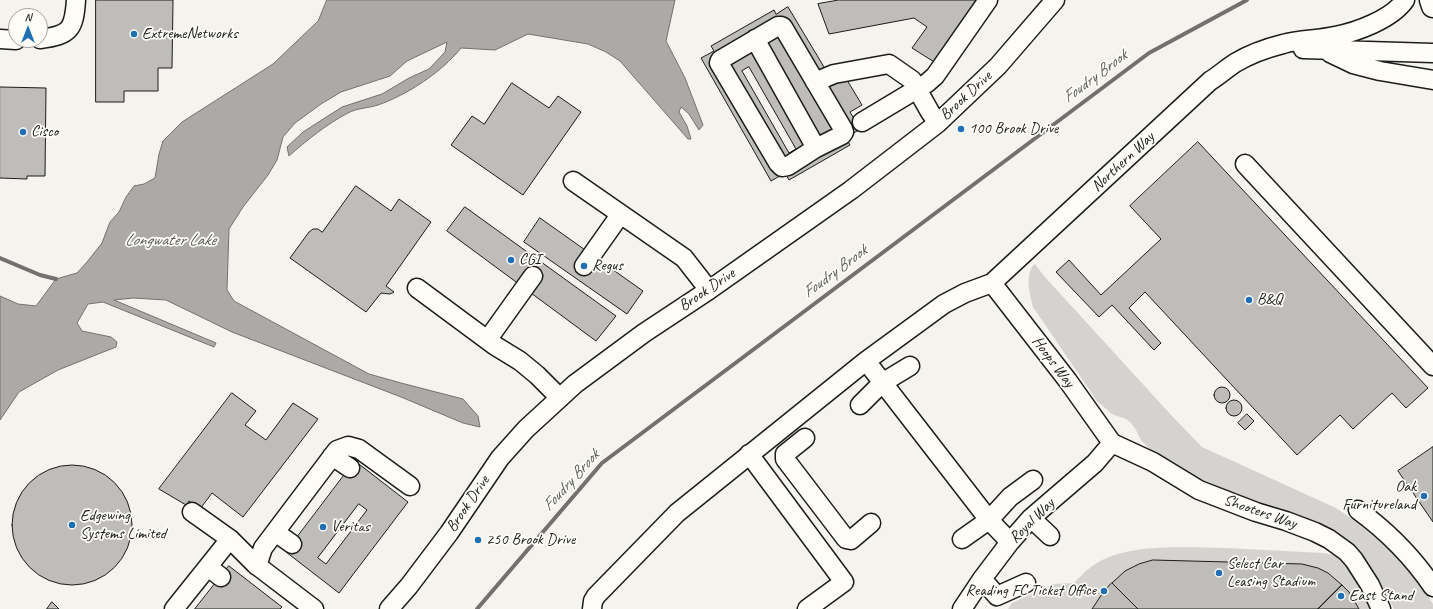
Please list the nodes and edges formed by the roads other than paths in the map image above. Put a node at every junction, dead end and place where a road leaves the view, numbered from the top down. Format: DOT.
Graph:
graph roads {
  1 [pos="76,0"];
  2 [pos="988,0"];
  3 [pos="1055,0"];
  4 [pos="1405,0"];
  5 [pos="1431,0"];
  6 [pos="1433,6"];
  7 [pos="48,38"];
  8 [pos="755,39"];
  9 [pos="1262,50"];
  10 [pos="1324,50"];
  11 [pos="1433,53"];
  12 [pos="1433,80"];
  13 [pos="815,82"];
  14 [pos="918,89"];
  15 [pos="862,122"];
  16 [pos="938,123"];
  17 [pos="816,148"];
  18 [pos="1245,164"];
  19 [pos="573,181"];
  20 [pos="620,215"];
  21 [pos="584,266"];
  22 [pos="533,276"];
  23 [pos="992,283"];
  24 [pos="417,288"];
  25 [pos="709,290"];
  26 [pos="488,339"];
  27 [pos="866,361"];
  28 [pos="910,366"];
  29 [pos="1433,366"];
  30 [pos="882,383"];
  31 [pos="560,398"];
  32 [pos="860,405"];
  33 [pos="805,438"];
  34 [pos="1112,443"];
  35 [pos="749,454"];
  36 [pos="332,456"];
  37 [pos="350,468"];
  38 [pos="1033,480"];
  39 [pos="410,486"];
  40 [pos="1358,510"];
  41 [pos="192,512"];
  42 [pos="1031,518"];
  43 [pos="989,520"];
  44 [pos="871,523"];
  45 [pos="276,532"];
  46 [pos="1050,536"];
  47 [pos="230,539"];
  48 [pos="962,539"];
  49 [pos="1010,542"];
  50 [pos="292,544"];
  51 [pos="257,566"];
  52 [pos="982,579"];
  53 [pos="610,581"];
  54 [pos="1026,583"];
  55 [pos="1433,587"];
  56 [pos="995,603"];
  57 [pos="174,609"];
  58 [pos="314,609"];
  59 [pos="389,609"];
  60 [pos="592,609"];
  61 [pos="602,609"];
  62 [pos="807,609"];
  63 [pos="962,609"];
  64 [pos="1381,609"];
  1 -- 7 [label="street"];
  2 -- 14 [label="street"];
  3 -- 16 [label="street, Brook Drive"];
  4 -- 9 [label="street, Northern Way"];
  5 -- 6 [label="highway"];
  8 -- 13 [label="street"];
  8 -- 17 [label="street"];
  8 -- 17 [label="street"];
  9 -- 10 [label="street, Northern Way"];
  9 -- 23 [label="street, Northern Way"];
  10 -- 11 [label="street, Northern Way"];
  10 -- 12 [label="street, Northern Way"];
  13 -- 14 [label="street"];
  13 -- 17 [label="street"];
  14 -- 15 [label="street"];
  14 -- 16 [label="street"];
  16 -- 25 [label="street, Brook Drive"];
  18 -- 29 [label="street"];
  19 -- 20 [label="street"];
  20 -- 21 [label="street"];
  20 -- 25 [label="street"];
  22 -- 26 [label="street"];
  23 -- 27 [label="street"];
  23 -- 34 [label="street, Hoops Way"];
  24 -- 26 [label="street"];
  25 -- 31 [label="street, Brook Drive"];
  26 -- 31 [label="street"];
  27 -- 30 [label="street"];
  27 -- 35 [label="street"];
  28 -- 30 [label="street"];
  30 -- 32 [label="street"];
  30 -- 43 [label="street"];
  31 -- 59 [label="street, Brook Drive"];
  33 -- 44 [label="street"];
  34 -- 42 [label="street, Royal Way"];
  34 -- 64 [label="street, Shooters Way"];
  35 -- 53 [label="street"];
  35 -- 62 [label="street"];
  36 -- 37 [label="street"];
  36 -- 39 [label="street"];
  36 -- 45 [label="street"];
  38 -- 43 [label="street"];
  40 -- 55 [label="street"];
  41 -- 47 [label="street"];
  42 -- 46 [label="street"];
  42 -- 49 [label="street, Royal Way"];
  43 -- 48 [label="street"];
  43 -- 49 [label="street"];
  45 -- 50 [label="street"];
  45 -- 51 [label="street"];
  47 -- 51 [label="street"];
  47 -- 57 [label="street"];
  49 -- 52 [label="street, Royal Way"];
  51 -- 58 [label="street"];
  52 -- 56 [label="street"];
  52 -- 63 [label="street, Royal Way"];
  53 -- 60 [label="street"];
  53 -- 61 [label="street"];
  54 -- 56 [label="street"];
}
